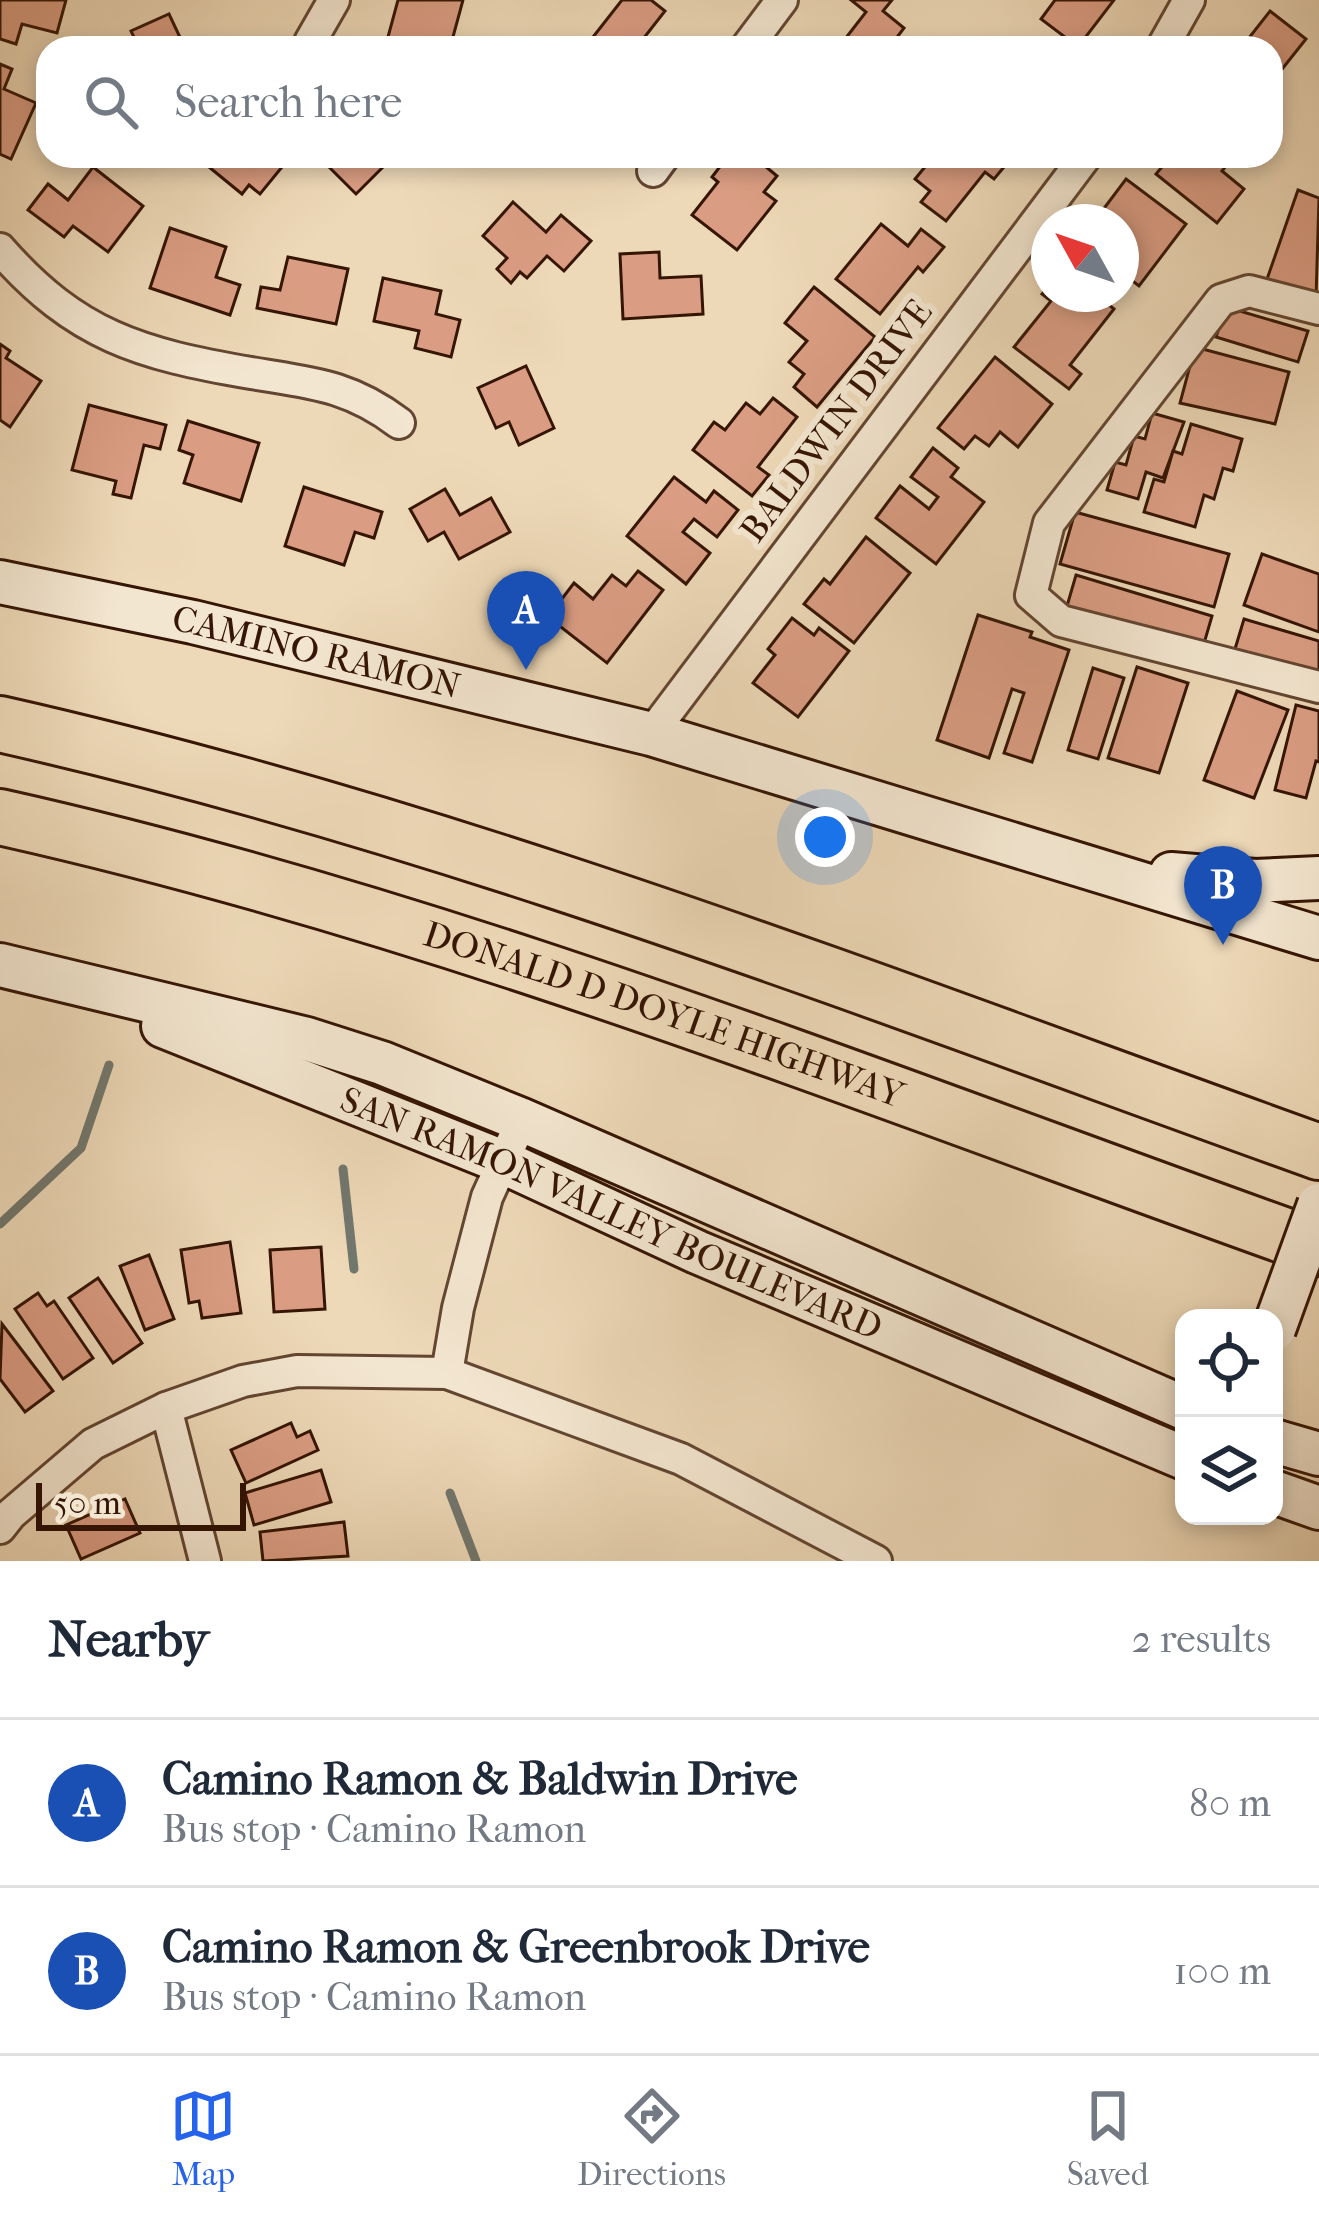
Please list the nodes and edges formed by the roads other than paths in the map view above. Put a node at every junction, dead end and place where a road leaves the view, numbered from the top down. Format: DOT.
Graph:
graph roads {
  1 [pos="334,0"];
  2 [pos="782,0"];
  3 [pos="1189,0"];
  4 [pos="313,36"];
  5 [pos="755,36"];
  6 [pos="1169,36"];
  7 [pos="1077,168"];
  8 [pos="0,249"];
  9 [pos="1319,309"];
  10 [pos="399,423"];
  11 [pos="0,582"];
  12 [pos="1319,687"];
  13 [pos="0,724"];
  14 [pos="651,734"];
  15 [pos="0,817"];
  16 [pos="1097,869"];
  17 [pos="1319,878"];
  18 [pos="1319,938"];
  19 [pos="20,970"];
  20 [pos="522,1120"];
  21 [pos="1319,1152"];
  22 [pos="503,1162"];
  23 [pos="1319,1205"];
  24 [pos="1319,1248"];
  25 [pos="1282,1309"];
  26 [pos="447,1372"];
  27 [pos="1175,1404"];
  28 [pos="166,1408"];
  29 [pos="1283,1444"];
  30 [pos="1175,1454"];
  31 [pos="1319,1454"];
  32 [pos="1283,1495"];
  33 [pos="1319,1508"];
  34 [pos="0,1528"];
  35 [pos="205,1561"];
  36 [pos="876,1561"];
  1 -- 4 [label="street"];
  2 -- 5 [label="street"];
  3 -- 6 [label="street"];
  7 -- 14 [label="street, BALDWIN DRIVE"];
  8 -- 10 [label="street"];
  9 -- 12 [label="street"];
  11 -- 14 [label="main road, CAMINO RAMON"];
  13 -- 21 [label="highway"];
  14 -- 16 [label="main road, CAMINO RAMON"];
  15 -- 24 [label="highway, DONALD D DOYLE HIGHWAY"];
  16 -- 17 [label="main road"];
  16 -- 18 [label="main road, CAMINO RAMON"];
  19 -- 20 [label="main road, SAN RAMON VALLEY BOULEVARD"];
  19 -- 22 [label="main road, SAN RAMON VALLEY BOULEVARD"];
  20 -- 22 [label="street"];
  20 -- 27 [label="main road, SAN RAMON VALLEY BOULEVARD"];
  22 -- 26 [label="street"];
  22 -- 30 [label="main road, SAN RAMON VALLEY BOULEVARD"];
  23 -- 25 [label="main road, bridge"];
  26 -- 28 [label="street"];
  26 -- 36 [label="street"];
  28 -- 34 [label="street"];
  28 -- 35 [label="street"];
  29 -- 31 [label="main road"];
  32 -- 33 [label="main road"];
}
